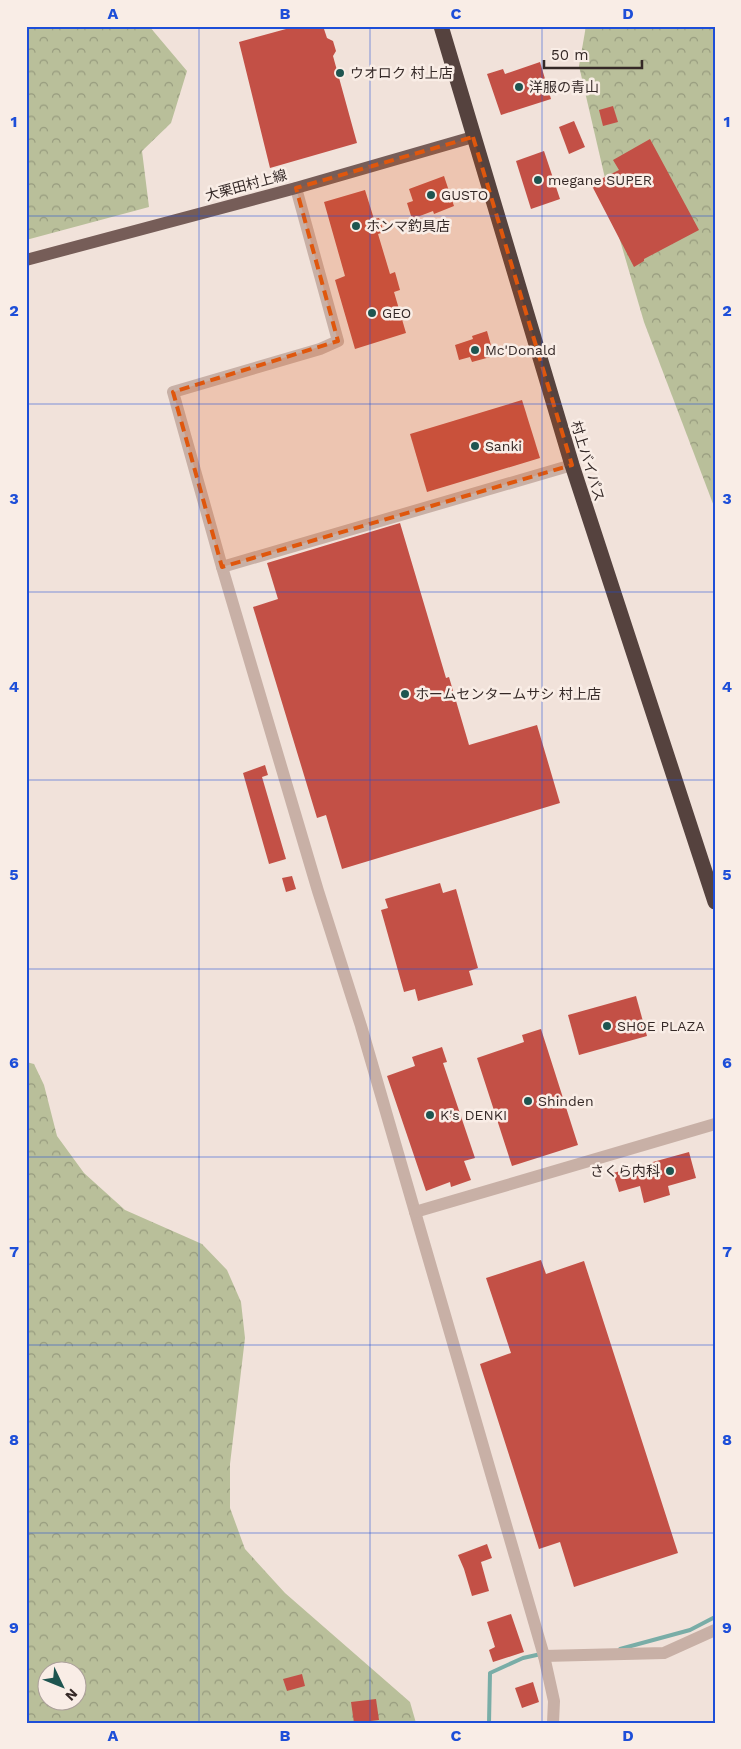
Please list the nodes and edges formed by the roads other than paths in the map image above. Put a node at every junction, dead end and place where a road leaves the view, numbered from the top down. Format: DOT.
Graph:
graph roads {
  1 [pos="440,26"];
  2 [pos="473,137"];
  3 [pos="296,188"];
  4 [pos="26,260"];
  5 [pos="572,466"];
  6 [pos="222,566"];
  7 [pos="715,902"];
  8 [pos="715,1124"];
  9 [pos="415,1212"];
  10 [pos="715,1630"];
  11 [pos="544,1656"];
  12 [pos="553,1723"];
  1 -- 2 [label="highway, 村上バイパス"];
  2 -- 3 [label="main road, 大栗田村上線"];
  2 -- 5 [label="highway, 村上バイパス"];
  3 -- 4 [label="main road, 大栗田村上線"];
  3 -- 6 [label="street"];
  5 -- 6 [label="street"];
  5 -- 7 [label="highway, 村上バイパス"];
  6 -- 9 [label="street"];
  8 -- 9 [label="street"];
  9 -- 11 [label="street"];
  10 -- 11 [label="street"];
  11 -- 12 [label="street"];
}
